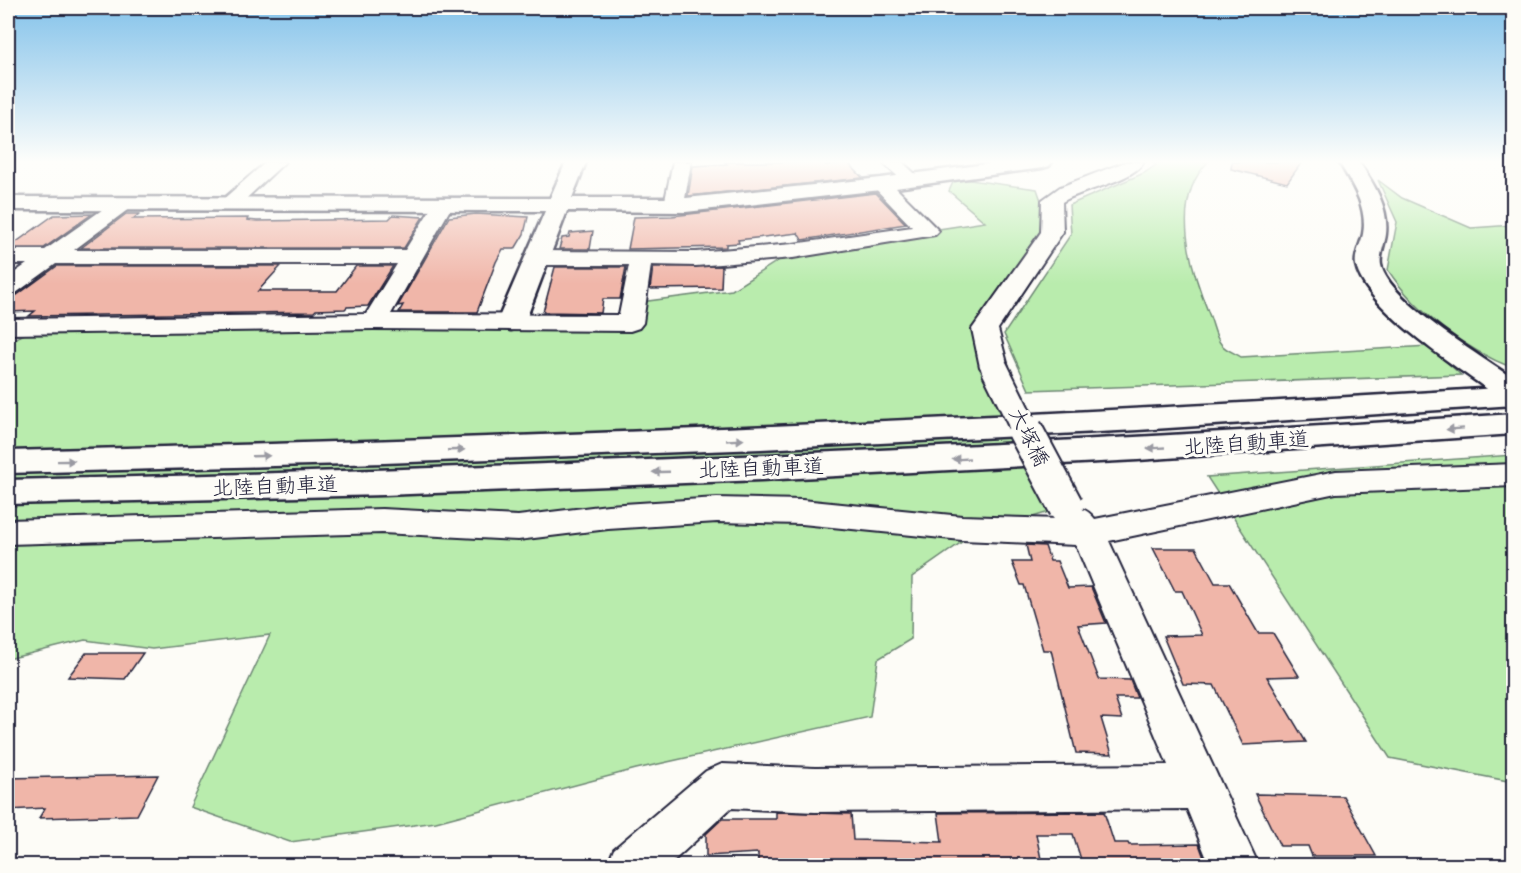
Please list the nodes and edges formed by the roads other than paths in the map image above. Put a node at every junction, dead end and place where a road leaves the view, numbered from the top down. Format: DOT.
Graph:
graph roads {
  1 [pos="231,203"];
  2 [pos="558,203"];
  3 [pos="709,203"];
  4 [pos="900,203"];
  5 [pos="1052,203"];
  6 [pos="1373,203"];
  7 [pos="8,204"];
  8 [pos="123,204"];
  9 [pos="228,205"];
  10 [pos="674,205"];
  11 [pos="442,206"];
  12 [pos="557,206"];
  13 [pos="8,257"];
  14 [pos="50,257"];
  15 [pos="412,257"];
  16 [pos="537,258"];
  17 [pos="641,259"];
  18 [pos="8,288"];
  19 [pos="374,321"];
  20 [pos="511,322"];
  21 [pos="8,327"];
  22 [pos="1514,394"];
  23 [pos="1514,424"];
  24 [pos="8,462"];
  25 [pos="1514,476"];
  26 [pos="8,492"];
  27 [pos="1077,520"];
  28 [pos="8,532"];
  29 [pos="1198,787"];
  30 [pos="631,866"];
  31 [pos="1234,866"];
  1 -- 9 [label="street"];
  2 -- 12 [label="main road"];
  3 -- 10 [label="main road"];
  4 -- 17 [label="street"];
  5 -- 27 [label="street, 大塚橋, bridge"];
  6 -- 22 [label="main road"];
  7 -- 8 [label="main road"];
  8 -- 9 [label="main road"];
  8 -- 14 [label="street"];
  9 -- 11 [label="main road"];
  10 -- 12 [label="main road"];
  11 -- 12 [label="main road"];
  11 -- 15 [label="street"];
  12 -- 16 [label="main road"];
  13 -- 14 [label="street"];
  14 -- 15 [label="street"];
  14 -- 18 [label="street"];
  15 -- 19 [label="street"];
  16 -- 17 [label="street"];
  16 -- 20 [label="main road"];
  17 -- 20 [label="street"];
  19 -- 20 [label="street"];
  19 -- 21 [label="street"];
  24 -- 22 [label="main road, 北陸自動車道, one-way"];
  23 -- 26 [label="main road, 北陸自動車道, one-way"];
  25 -- 27 [label="street"];
  27 -- 28 [label="street"];
  27 -- 29 [label="street, 大塚橋"];
  29 -- 30 [label="street"];
  29 -- 31 [label="street, 大塚橋"];
}
